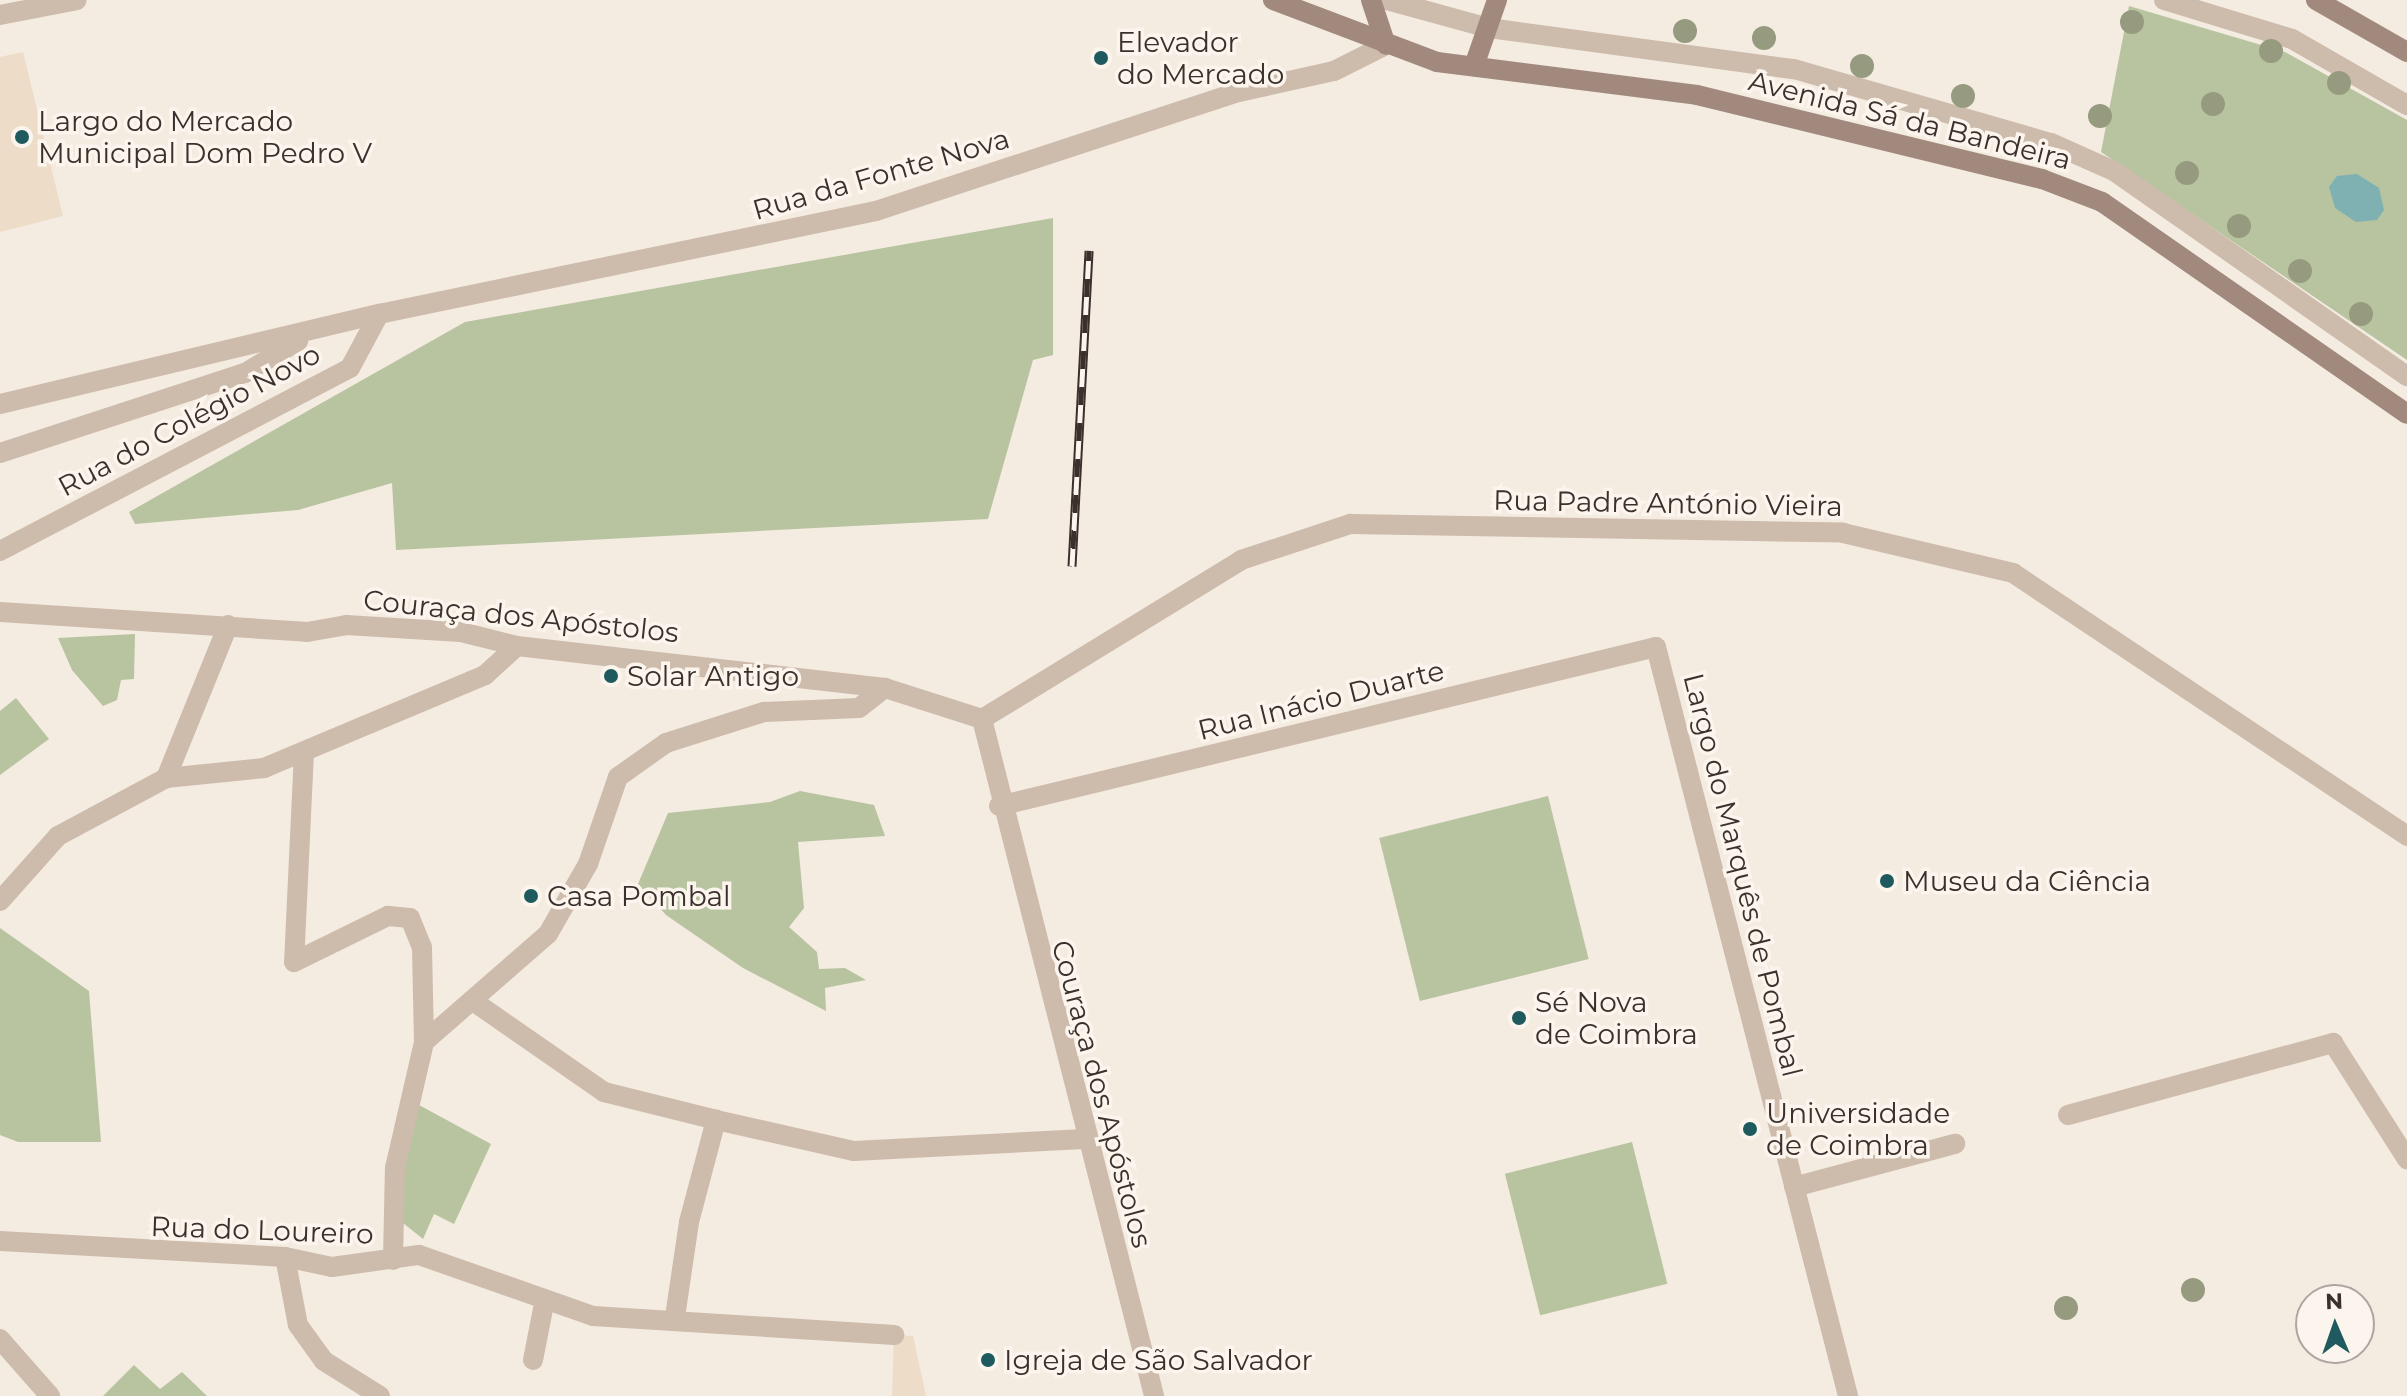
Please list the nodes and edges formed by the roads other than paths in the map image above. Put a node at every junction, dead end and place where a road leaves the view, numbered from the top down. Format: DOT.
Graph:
graph roads {
  1 [pos="77,0"];
  2 [pos="1273,0"];
  3 [pos="1371,0"];
  4 [pos="1387,0"];
  5 [pos="1497,0"];
  6 [pos="2164,0"];
  7 [pos="2316,0"];
  8 [pos="0,15"];
  9 [pos="1489,28"];
  10 [pos="1386,45"];
  11 [pos="2407,52"];
  12 [pos="1474,66"];
  13 [pos="2407,105"];
  14 [pos="379,314"];
  15 [pos="315,331"];
  16 [pos="2407,376"];
  17 [pos="0,404"];
  18 [pos="2407,414"];
  19 [pos="0,453"];
  20 [pos="0,551"];
  21 [pos="0,612"];
  22 [pos="228,625"];
  23 [pos="517,646"];
  24 [pos="1656,647"];
  25 [pos="885,688"];
  26 [pos="982,719"];
  27 [pos="304,752"];
  28 [pos="166,778"];
  29 [pos="999,806"];
  30 [pos="2407,836"];
  31 [pos="0,901"];
  32 [pos="473,1001"];
  33 [pos="424,1042"];
  34 [pos="2068,1115"];
  35 [pos="716,1120"];
  36 [pos="1084,1139"];
  37 [pos="1955,1144"];
  38 [pos="2407,1159"];
  39 [pos="1794,1187"];
  40 [pos="0,1241"];
  41 [pos="285,1257"];
  42 [pos="393,1260"];
  43 [pos="544,1304"];
  44 [pos="675,1317"];
  45 [pos="894,1335"];
  46 [pos="0,1339"];
  47 [pos="533,1360"];
  48 [pos="50,1396"];
  49 [pos="380,1396"];
  50 [pos="1154,1396"];
  51 [pos="1848,1396"];
  1 -- 8 [label="street"];
  2 -- 10 [label="main road, Avenida Sá da Bandeira"];
  3 -- 10 [label="main road"];
  4 -- 9 [label="street"];
  5 -- 9 [label="main road"];
  6 -- 13 [label="street"];
  7 -- 11 [label="main road"];
  9 -- 12 [label="main road"];
  9 -- 16 [label="street"];
  10 -- 12 [label="main road, Avenida Sá da Bandeira"];
  10 -- 14 [label="street, Rua da Fonte Nova"];
  12 -- 18 [label="main road, Avenida Sá da Bandeira"];
  14 -- 15 [label="street, Rua da Fonte Nova"];
  14 -- 20 [label="street, Rua do Colégio Novo"];
  15 -- 17 [label="street"];
  15 -- 19 [label="street"];
  21 -- 22 [label="street, Couraça dos Apóstolos"];
  22 -- 23 [label="street, Couraça dos Apóstolos"];
  22 -- 28 [label="street"];
  23 -- 25 [label="street, Couraça dos Apóstolos"];
  23 -- 27 [label="street"];
  24 -- 29 [label="street, Rua Inácio Duarte"];
  24 -- 39 [label="street, Largo do Marquês de Pombal"];
  25 -- 26 [label="street, Couraça dos Apóstolos"];
  25 -- 32 [label="street"];
  26 -- 29 [label="street"];
  26 -- 30 [label="street, Rua Padre António Vieira"];
  27 -- 28 [label="street"];
  27 -- 33 [label="street"];
  28 -- 31 [label="street"];
  29 -- 36 [label="street, Couraça dos Apóstolos"];
  32 -- 33 [label="street"];
  32 -- 35 [label="street"];
  33 -- 42 [label="street"];
  34 -- 38 [label="street"];
  35 -- 36 [label="street"];
  35 -- 44 [label="street"];
  36 -- 50 [label="street, Couraça dos Apóstolos"];
  37 -- 39 [label="street"];
  39 -- 51 [label="street, Largo do Marquês de Pombal"];
  40 -- 41 [label="street, Rua do Loureiro"];
  41 -- 42 [label="street, Rua do Loureiro"];
  41 -- 49 [label="street"];
  42 -- 43 [label="street, Rua do Loureiro"];
  43 -- 44 [label="street, Rua do Loureiro"];
  43 -- 47 [label="street"];
  44 -- 45 [label="street, Rua do Loureiro"];
  46 -- 48 [label="street"];
}
